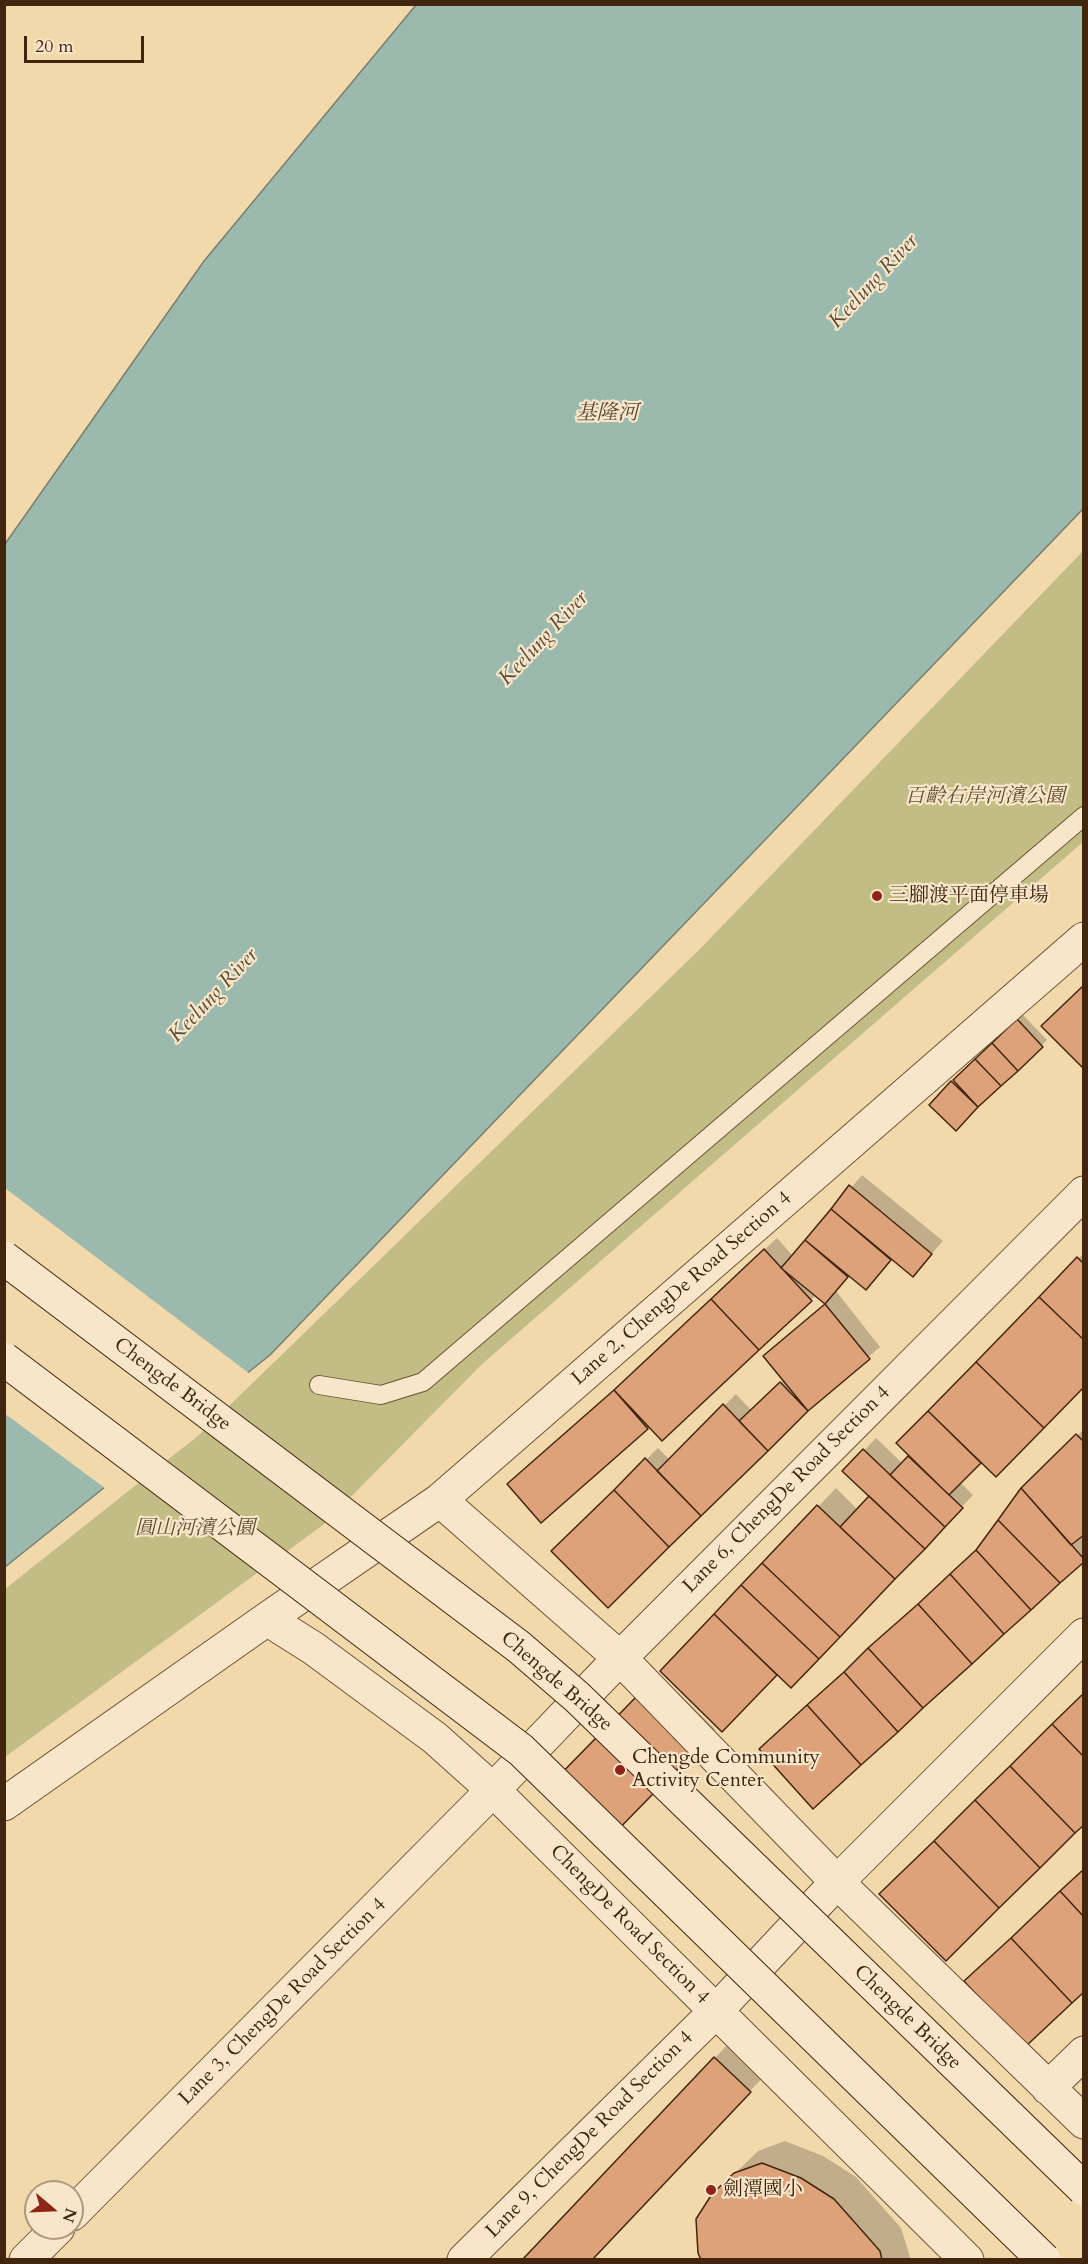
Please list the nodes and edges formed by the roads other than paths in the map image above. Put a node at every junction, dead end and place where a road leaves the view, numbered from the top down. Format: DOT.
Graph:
graph roads {
  1 [pos="1083,816"];
  2 [pos="1083,939"];
  3 [pos="1083,1193"];
  4 [pos="4,1258"];
  5 [pos="4,1359"];
  6 [pos="319,1385"];
  7 [pos="440,1500"];
  8 [pos="267,1619"];
  9 [pos="1083,1635"];
  10 [pos="620,1658"];
  11 [pos="493,1790"];
  12 [pos="4,1804"];
  13 [pos="837,1882"];
  14 [pos="716,2011"];
  15 [pos="1083,2053"];
  16 [pos="1048,2088"];
  17 [pos="1083,2122"];
  18 [pos="1083,2190"];
  19 [pos="84,2202"];
  20 [pos="46,2240"];
  21 [pos="26,2259"];
  22 [pos="464,2259"];
  23 [pos="967,2259"];
  24 [pos="1044,2259"];
  1 -- 6 [label="lane"];
  2 -- 7 [label="street, Lane 2, ChengDe Road Section 4"];
  3 -- 10 [label="street, Lane 6, ChengDe Road Section 4"];
  4 -- 18 [label="street, Chengde Bridge, bridge"];
  5 -- 24 [label="street, bridge"];
  7 -- 8 [label="street, Lane 2, ChengDe Road Section 4"];
  7 -- 10 [label="street"];
  8 -- 11 [label="street, ChengDe Road Section 4"];
  8 -- 12 [label="street, Lane 2, ChengDe Road Section 4"];
  9 -- 13 [label="street, Lane 9, ChengDe Road Section 4"];
  10 -- 11 [label="street, Lane 6, ChengDe Road Section 4"];
  10 -- 13 [label="street"];
  11 -- 14 [label="street, ChengDe Road Section 4"];
  11 -- 19 [label="street, Lane 3, ChengDe Road Section 4"];
  13 -- 14 [label="street, Lane 9, ChengDe Road Section 4"];
  13 -- 16 [label="street"];
  14 -- 22 [label="street, Lane 9, ChengDe Road Section 4"];
  14 -- 23 [label="street, ChengDe Road Section 4"];
  15 -- 16 [label="street"];
  16 -- 17 [label="street"];
  20 -- 21 [label="street"];
}
